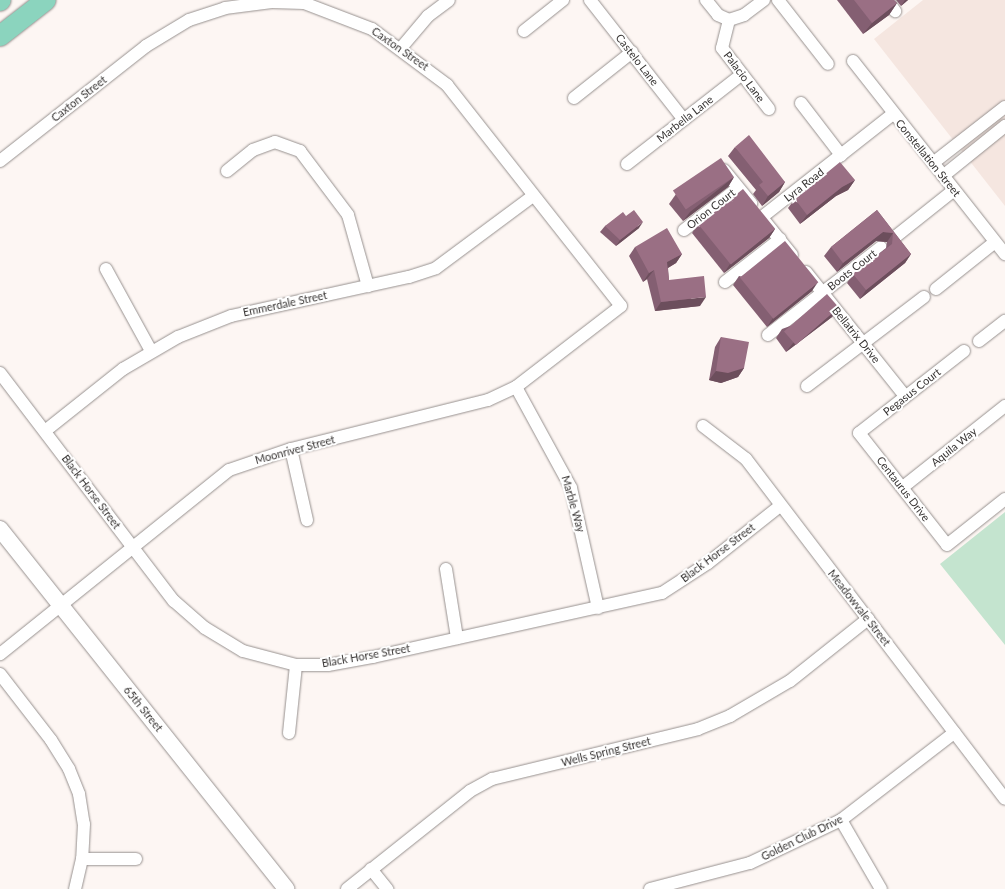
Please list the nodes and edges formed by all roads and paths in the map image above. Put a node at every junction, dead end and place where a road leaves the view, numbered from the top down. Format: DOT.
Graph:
graph roads {
  1 [pos="46,0"];
  2 [pos="449,0"];
  3 [pos="563,0"];
  4 [pos="590,0"];
  5 [pos="706,0"];
  6 [pos="764,0"];
  7 [pos="778,0"];
  8 [pos="887,0"];
  9 [pos="304,2"];
  10 [pos="895,11"];
  11 [pos="729,20"];
  12 [pos="524,31"];
  13 [pos="0,36"];
  14 [pos="401,48"];
  15 [pos="632,52"];
  16 [pos="853,60"];
  17 [pos="828,64"];
  18 [pos="742,74"];
  19 [pos="574,98"];
  20 [pos="801,103"];
  21 [pos="1005,107"];
  22 [pos="768,109"];
  23 [pos="893,114"];
  24 [pos="684,120"];
  25 [pos="1005,126"];
  26 [pos="841,156"];
  27 [pos="0,161"];
  28 [pos="933,163"];
  29 [pos="627,164"];
  30 [pos="227,170"];
  31 [pos="724,170"];
  32 [pos="942,176"];
  33 [pos="782,183"];
  34 [pos="738,188"];
  35 [pos="954,190"];
  36 [pos="791,195"];
  37 [pos="533,196"];
  38 [pos="762,217"];
  39 [pos="684,230"];
  40 [pos="895,237"];
  41 [pos="780,239"];
  42 [pos="995,242"];
  43 [pos="881,247"];
  44 [pos="1005,254"];
  45 [pos="106,269"];
  46 [pos="724,282"];
  47 [pos="368,286"];
  48 [pos="936,289"];
  49 [pos="823,293"];
  50 [pos="924,298"];
  51 [pos="621,306"];
  52 [pos="1005,321"];
  53 [pos="768,335"];
  54 [pos="979,341"];
  55 [pos="862,342"];
  56 [pos="151,350"];
  57 [pos="964,351"];
  58 [pos="0,373"];
  59 [pos="807,386"];
  60 [pos="516,387"];
  61 [pos="905,396"];
  62 [pos="1005,406"];
  63 [pos="703,426"];
  64 [pos="44,431"];
  65 [pos="859,433"];
  66 [pos="291,448"];
  67 [pos="903,487"];
  68 [pos="1005,500"];
  69 [pos="780,506"];
  70 [pos="307,520"];
  71 [pos="0,529"];
  72 [pos="132,546"];
  73 [pos="446,568"];
  74 [pos="61,606"];
  75 [pos="598,608"];
  76 [pos="868,619"];
  77 [pos="457,638"];
  78 [pos="0,654"];
  79 [pos="296,665"];
  80 [pos="0,674"];
  81 [pos="954,732"];
  82 [pos="289,733"];
  83 [pos="1005,799"];
  84 [pos="841,820"];
  85 [pos="82,859"];
  86 [pos="136,859"];
  87 [pos="371,869"];
  88 [pos="75,889"];
  89 [pos="286,889"];
  90 [pos="347,889"];
  91 [pos="387,889"];
  92 [pos="650,889"];
  93 [pos="881,889"];
  1 -- 13 [label="main road"];
  2 -- 14 [label="street"];
  3 -- 12 [label="street"];
  4 -- 15 [label="street, Castelo Lane"];
  5 -- 11 [label="street"];
  6 -- 11 [label="street"];
  7 -- 17 [label="street"];
  8 -- 10 [label="street"];
  9 -- 14 [label="street, Caxton Street"];
  9 -- 27 [label="street, Caxton Street"];
  11 -- 18 [label="street, Palacio Lane"];
  14 -- 37 [label="street, Caxton Street"];
  15 -- 19 [label="street"];
  15 -- 24 [label="street, Castelo Lane"];
  16 -- 23 [label="street, Constellation Street"];
  18 -- 22 [label="street, Palacio Lane"];
  18 -- 24 [label="street, Marbella Lane"];
  20 -- 26 [label="street"];
  21 -- 28 [label="street"];
  23 -- 26 [label="street, Lyra Road"];
  23 -- 28 [label="street, Constellation Street"];
  24 -- 29 [label="street, Marbella Lane"];
  25 -- 32 [label="street"];
  26 -- 36 [label="street, Lyra Road"];
  28 -- 32 [label="street, Constellation Street"];
  30 -- 47 [label="street"];
  31 -- 34 [label="street"];
  32 -- 35 [label="street, Constellation Street"];
  33 -- 36 [label="street"];
  34 -- 38 [label="street"];
  34 -- 39 [label="street, Orion Court"];
  35 -- 40 [label="street"];
  35 -- 42 [label="street, Constellation Street"];
  36 -- 38 [label="street, Lyra Road"];
  37 -- 47 [label="street, Emmerdale Street"];
  37 -- 51 [label="street, Caxton Street"];
  38 -- 41 [label="street, Bellatrix Drive"];
  41 -- 46 [label="street"];
  41 -- 49 [label="street, Bellatrix Drive"];
  42 -- 44 [label="street, Constellation Street"];
  42 -- 48 [label="street"];
  43 -- 49 [label="street, Boots Court"];
  45 -- 56 [label="street"];
  47 -- 56 [label="street, Emmerdale Street"];
  49 -- 53 [label="street, Boots Court"];
  49 -- 55 [label="street, Bellatrix Drive"];
  50 -- 55 [label="street"];
  51 -- 60 [label="street, Moonriver Street"];
  52 -- 54 [label="street"];
  55 -- 59 [label="street"];
  55 -- 61 [label="street, Bellatrix Drive"];
  56 -- 64 [label="street, Emmerdale Street"];
  57 -- 61 [label="street, Pegasus Court"];
  58 -- 64 [label="street, Black Horse Street"];
  60 -- 66 [label="street, Moonriver Street"];
  60 -- 75 [label="street, Marble Way"];
  61 -- 65 [label="street, Pegasus Court"];
  62 -- 67 [label="street, Aquila Way"];
  63 -- 69 [label="street, Meadowvale Street"];
  64 -- 72 [label="street, Black Horse Street"];
  65 -- 67 [label="street, Centaurus Drive"];
  66 -- 70 [label="street"];
  66 -- 72 [label="street, Moonriver Street"];
  67 -- 68 [label="street, Centaurus Drive"];
  69 -- 75 [label="street, Black Horse Street"];
  69 -- 76 [label="street, Meadowvale Street"];
  71 -- 74 [label="street, 65th Street"];
  72 -- 74 [label="street, Moonriver Street"];
  72 -- 79 [label="street, Black Horse Street"];
  73 -- 77 [label="street"];
  74 -- 78 [label="street, Moonriver Street"];
  74 -- 89 [label="street, 65th Street"];
  75 -- 77 [label="street, Black Horse Street"];
  76 -- 81 [label="street, Meadowvale Street"];
  76 -- 87 [label="street, Wells Spring Street"];
  77 -- 79 [label="street, Black Horse Street"];
  79 -- 82 [label="street"];
  80 -- 85 [label="street"];
  81 -- 83 [label="street, Meadowvale Street"];
  81 -- 84 [label="street, Golden Club Drive"];
  84 -- 92 [label="street, Golden Club Drive"];
  84 -- 93 [label="street"];
  85 -- 86 [label="street"];
  85 -- 88 [label="street"];
  87 -- 90 [label="street, Wells Spring Street"];
  87 -- 91 [label="street"];
}
